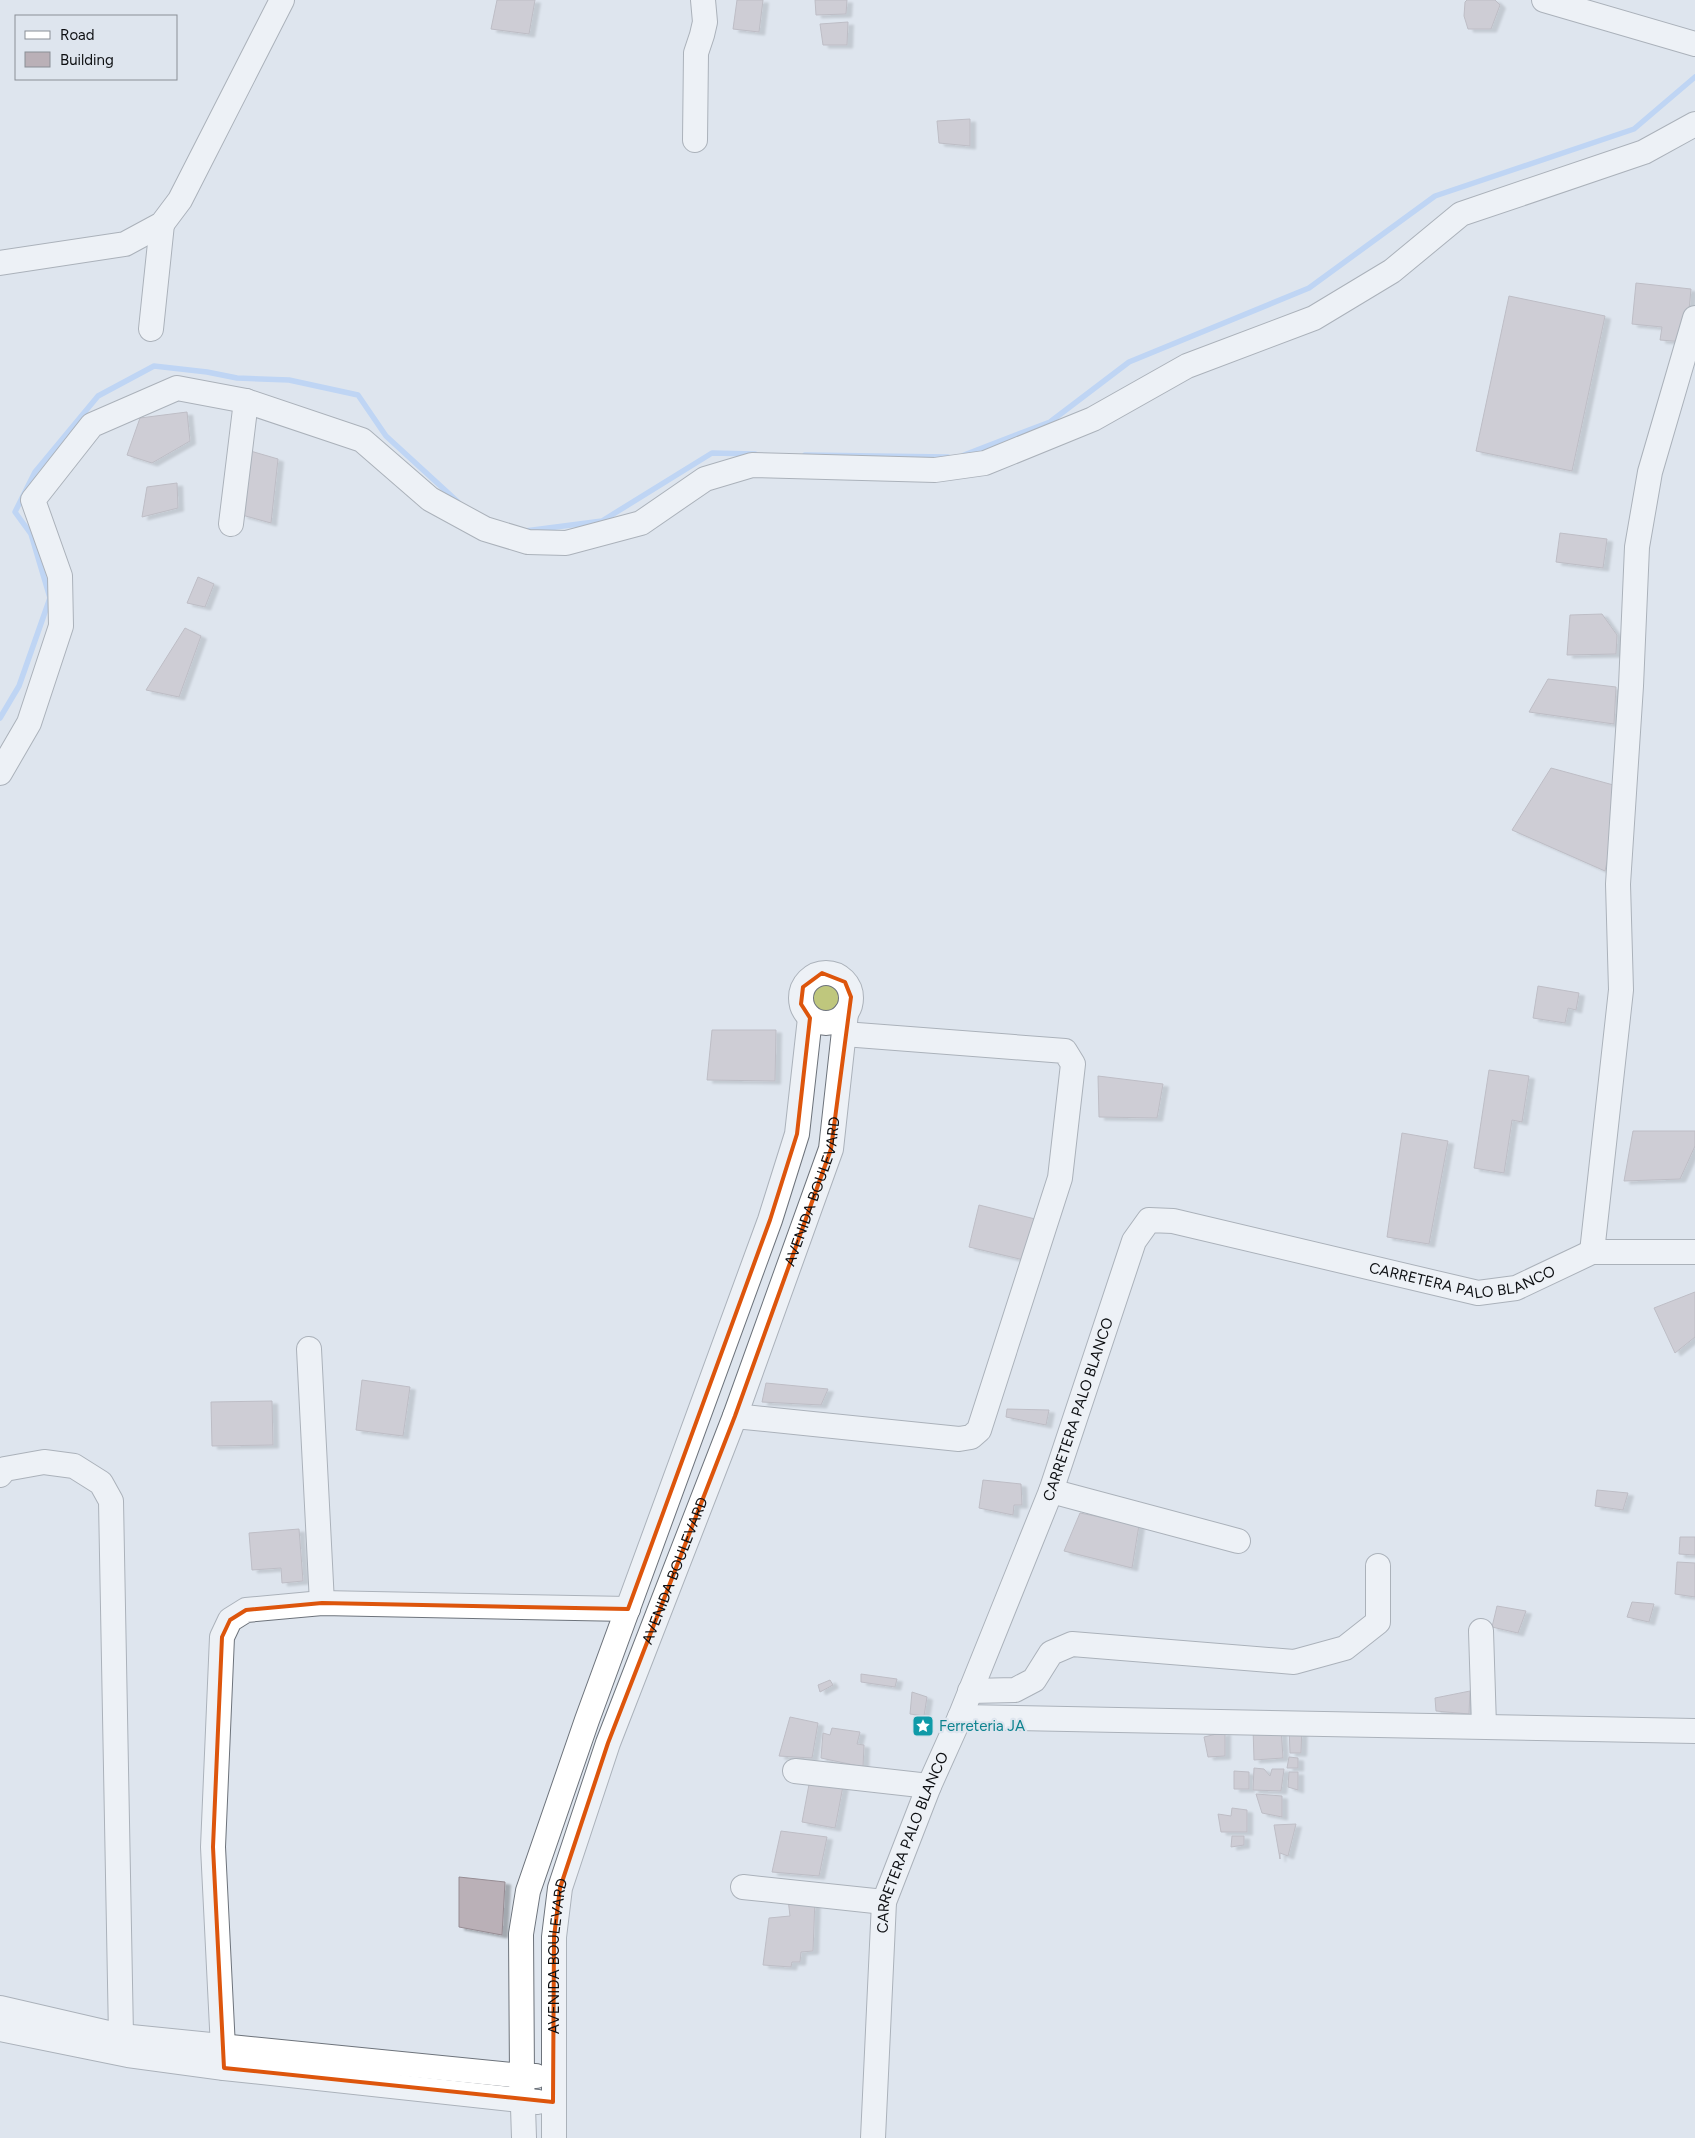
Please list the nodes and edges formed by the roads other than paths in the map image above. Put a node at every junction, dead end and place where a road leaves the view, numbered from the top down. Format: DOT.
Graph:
graph roads {
  1 [pos="282,0"];
  2 [pos="703,0"];
  3 [pos="1544,0"];
  4 [pos="1695,44"];
  5 [pos="1695,124"];
  6 [pos="695,140"];
  7 [pos="162,224"];
  8 [pos="0,262"];
  9 [pos="1695,318"];
  10 [pos="151,329"];
  11 [pos="246,401"];
  12 [pos="231,524"];
  13 [pos="0,773"];
  14 [pos="810,1018"];
  15 [pos="845,1023"];
  16 [pos="1592,1252"];
  17 [pos="1695,1252"];
  18 [pos="309,1349"];
  19 [pos="736,1416"];
  20 [pos="0,1475"];
  21 [pos="1051,1491"];
  22 [pos="1238,1541"];
  23 [pos="1378,1566"];
  24 [pos="322,1603"];
  25 [pos="628,1609"];
  26 [pos="1481,1631"];
  27 [pos="970,1691"];
  28 [pos="960,1717"];
  29 [pos="1484,1726"];
  30 [pos="1695,1731"];
  31 [pos="795,1771"];
  32 [pos="929,1786"];
  33 [pos="743,1887"];
  34 [pos="884,1902"];
  35 [pos="0,2008"];
  36 [pos="0,2029"];
  37 [pos="121,2036"];
  38 [pos="223,2058"];
  39 [pos="553,2075"];
  40 [pos="522,2076"];
  41 [pos="522,2102"];
  42 [pos="553,2102"];
  43 [pos="524,2138"];
  44 [pos="554,2138"];
  45 [pos="873,2138"];
  1 -- 7 [label="street"];
  2 -- 6 [label="street"];
  3 -- 4 [label="street"];
  5 -- 11 [label="street"];
  7 -- 8 [label="street"];
  7 -- 10 [label="street"];
  9 -- 16 [label="street"];
  11 -- 12 [label="street"];
  11 -- 13 [label="street"];
  14 -- 15 [label="street"];
  14 -- 15 [label="street"];
  14 -- 25 [label="street, AVENIDA BOULEVARD"];
  15 -- 19 [label="street, AVENIDA BOULEVARD"];
  15 -- 19 [label="street"];
  16 -- 17 [label="street, CARRETERA PALO BLANCO"];
  16 -- 21 [label="street, CARRETERA PALO BLANCO"];
  18 -- 24 [label="street"];
  19 -- 39 [label="street, AVENIDA BOULEVARD"];
  20 -- 37 [label="street"];
  21 -- 22 [label="street"];
  21 -- 27 [label="street, CARRETERA PALO BLANCO"];
  23 -- 27 [label="street"];
  24 -- 25 [label="street"];
  24 -- 38 [label="street"];
  25 -- 40 [label="street, AVENIDA BOULEVARD"];
  26 -- 29 [label="street"];
  27 -- 28 [label="street, CARRETERA PALO BLANCO"];
  28 -- 29 [label="street"];
  28 -- 32 [label="street, CARRETERA PALO BLANCO"];
  29 -- 30 [label="street"];
  31 -- 32 [label="street"];
  32 -- 34 [label="street, CARRETERA PALO BLANCO"];
  33 -- 34 [label="street"];
  34 -- 45 [label="street, CARRETERA PALO BLANCO"];
  35 -- 37 [label="street"];
  36 -- 38 [label="street"];
  37 -- 38 [label="street"];
  38 -- 40 [label="street"];
  38 -- 41 [label="street"];
  39 -- 40 [label="street"];
  39 -- 42 [label="street, AVENIDA BOULEVARD"];
  40 -- 41 [label="street, AVENIDA BOULEVARD"];
  41 -- 42 [label="street"];
  41 -- 43 [label="street, AVENIDA BOULEVARD"];
  42 -- 44 [label="street, AVENIDA BOULEVARD"];
}
